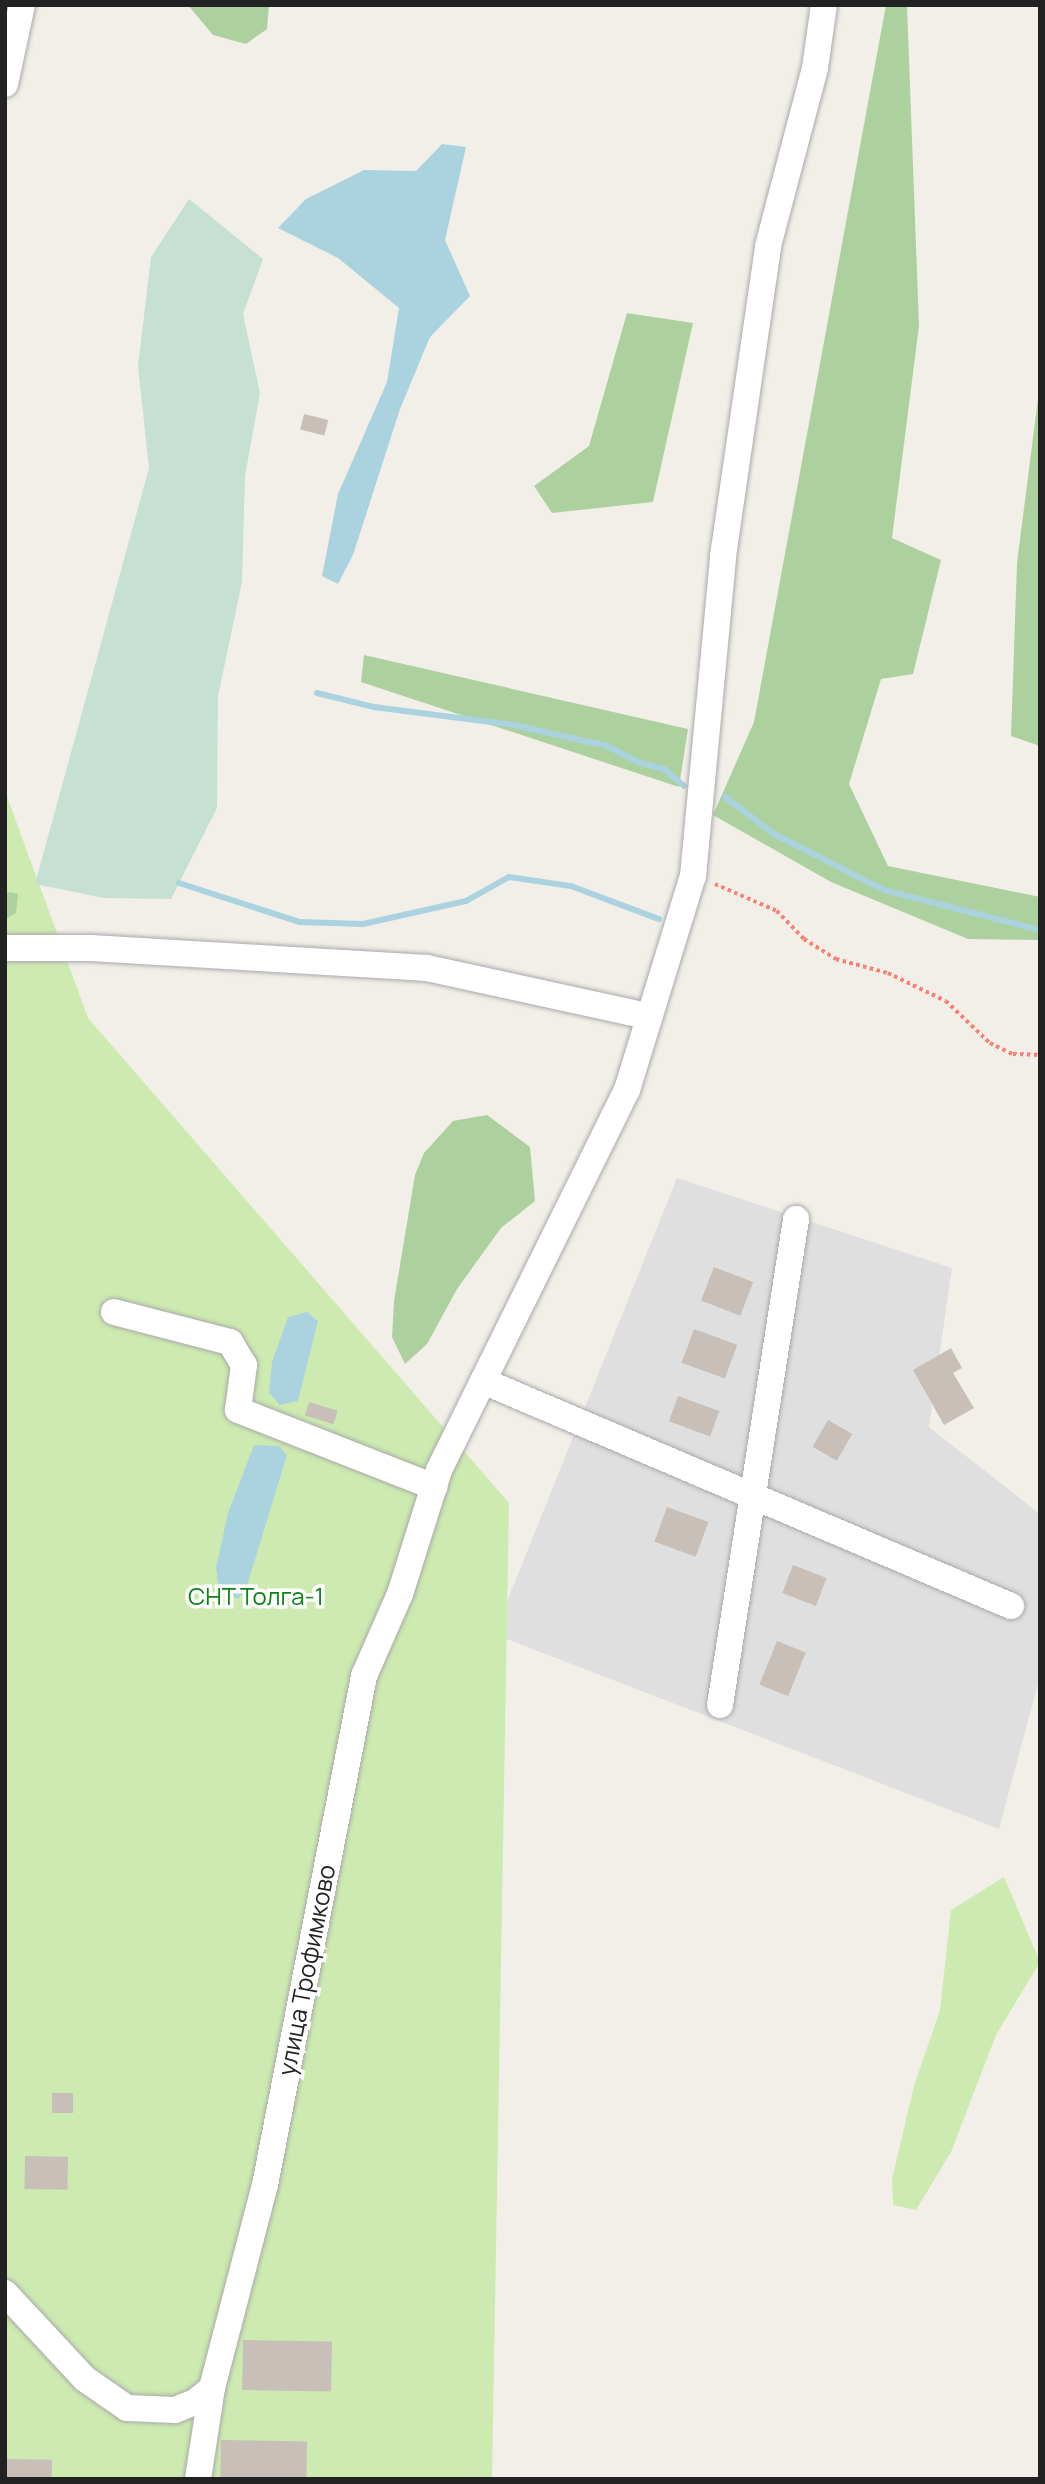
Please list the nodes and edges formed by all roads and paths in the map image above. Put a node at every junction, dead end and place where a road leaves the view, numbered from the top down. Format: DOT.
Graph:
graph roads {
  1 [pos="22,5"];
  2 [pos="824,5"];
  3 [pos="5,84"];
  4 [pos="693,876"];
  5 [pos="5,948"];
  6 [pos="647,1016"];
  7 [pos="1040,1055"];
  8 [pos="796,1219"];
  9 [pos="114,1312"];
  10 [pos="483,1381"];
  11 [pos="437,1478"];
  12 [pos="754,1497"];
  13 [pos="1011,1606"];
  14 [pos="720,1705"];
  15 [pos="5,2293"];
  16 [pos="212,2388"];
  17 [pos="198,2479"];
  1 -- 3 [label="street"];
  2 -- 4 [label="street, улица Трофимково"];
  4 -- 6 [label="street, улица Трофимково"];
  4 -- 7 [label="path"];
  5 -- 6 [label="street"];
  6 -- 10 [label="street, улица Трофимково"];
  8 -- 12 [label="street"];
  9 -- 11 [label="street"];
  10 -- 11 [label="street, улица Трофимково"];
  10 -- 12 [label="street"];
  11 -- 16 [label="street, улица Трофимково"];
  12 -- 13 [label="street"];
  12 -- 14 [label="street"];
  15 -- 16 [label="street"];
  16 -- 17 [label="street, улица Трофимково"];
}
